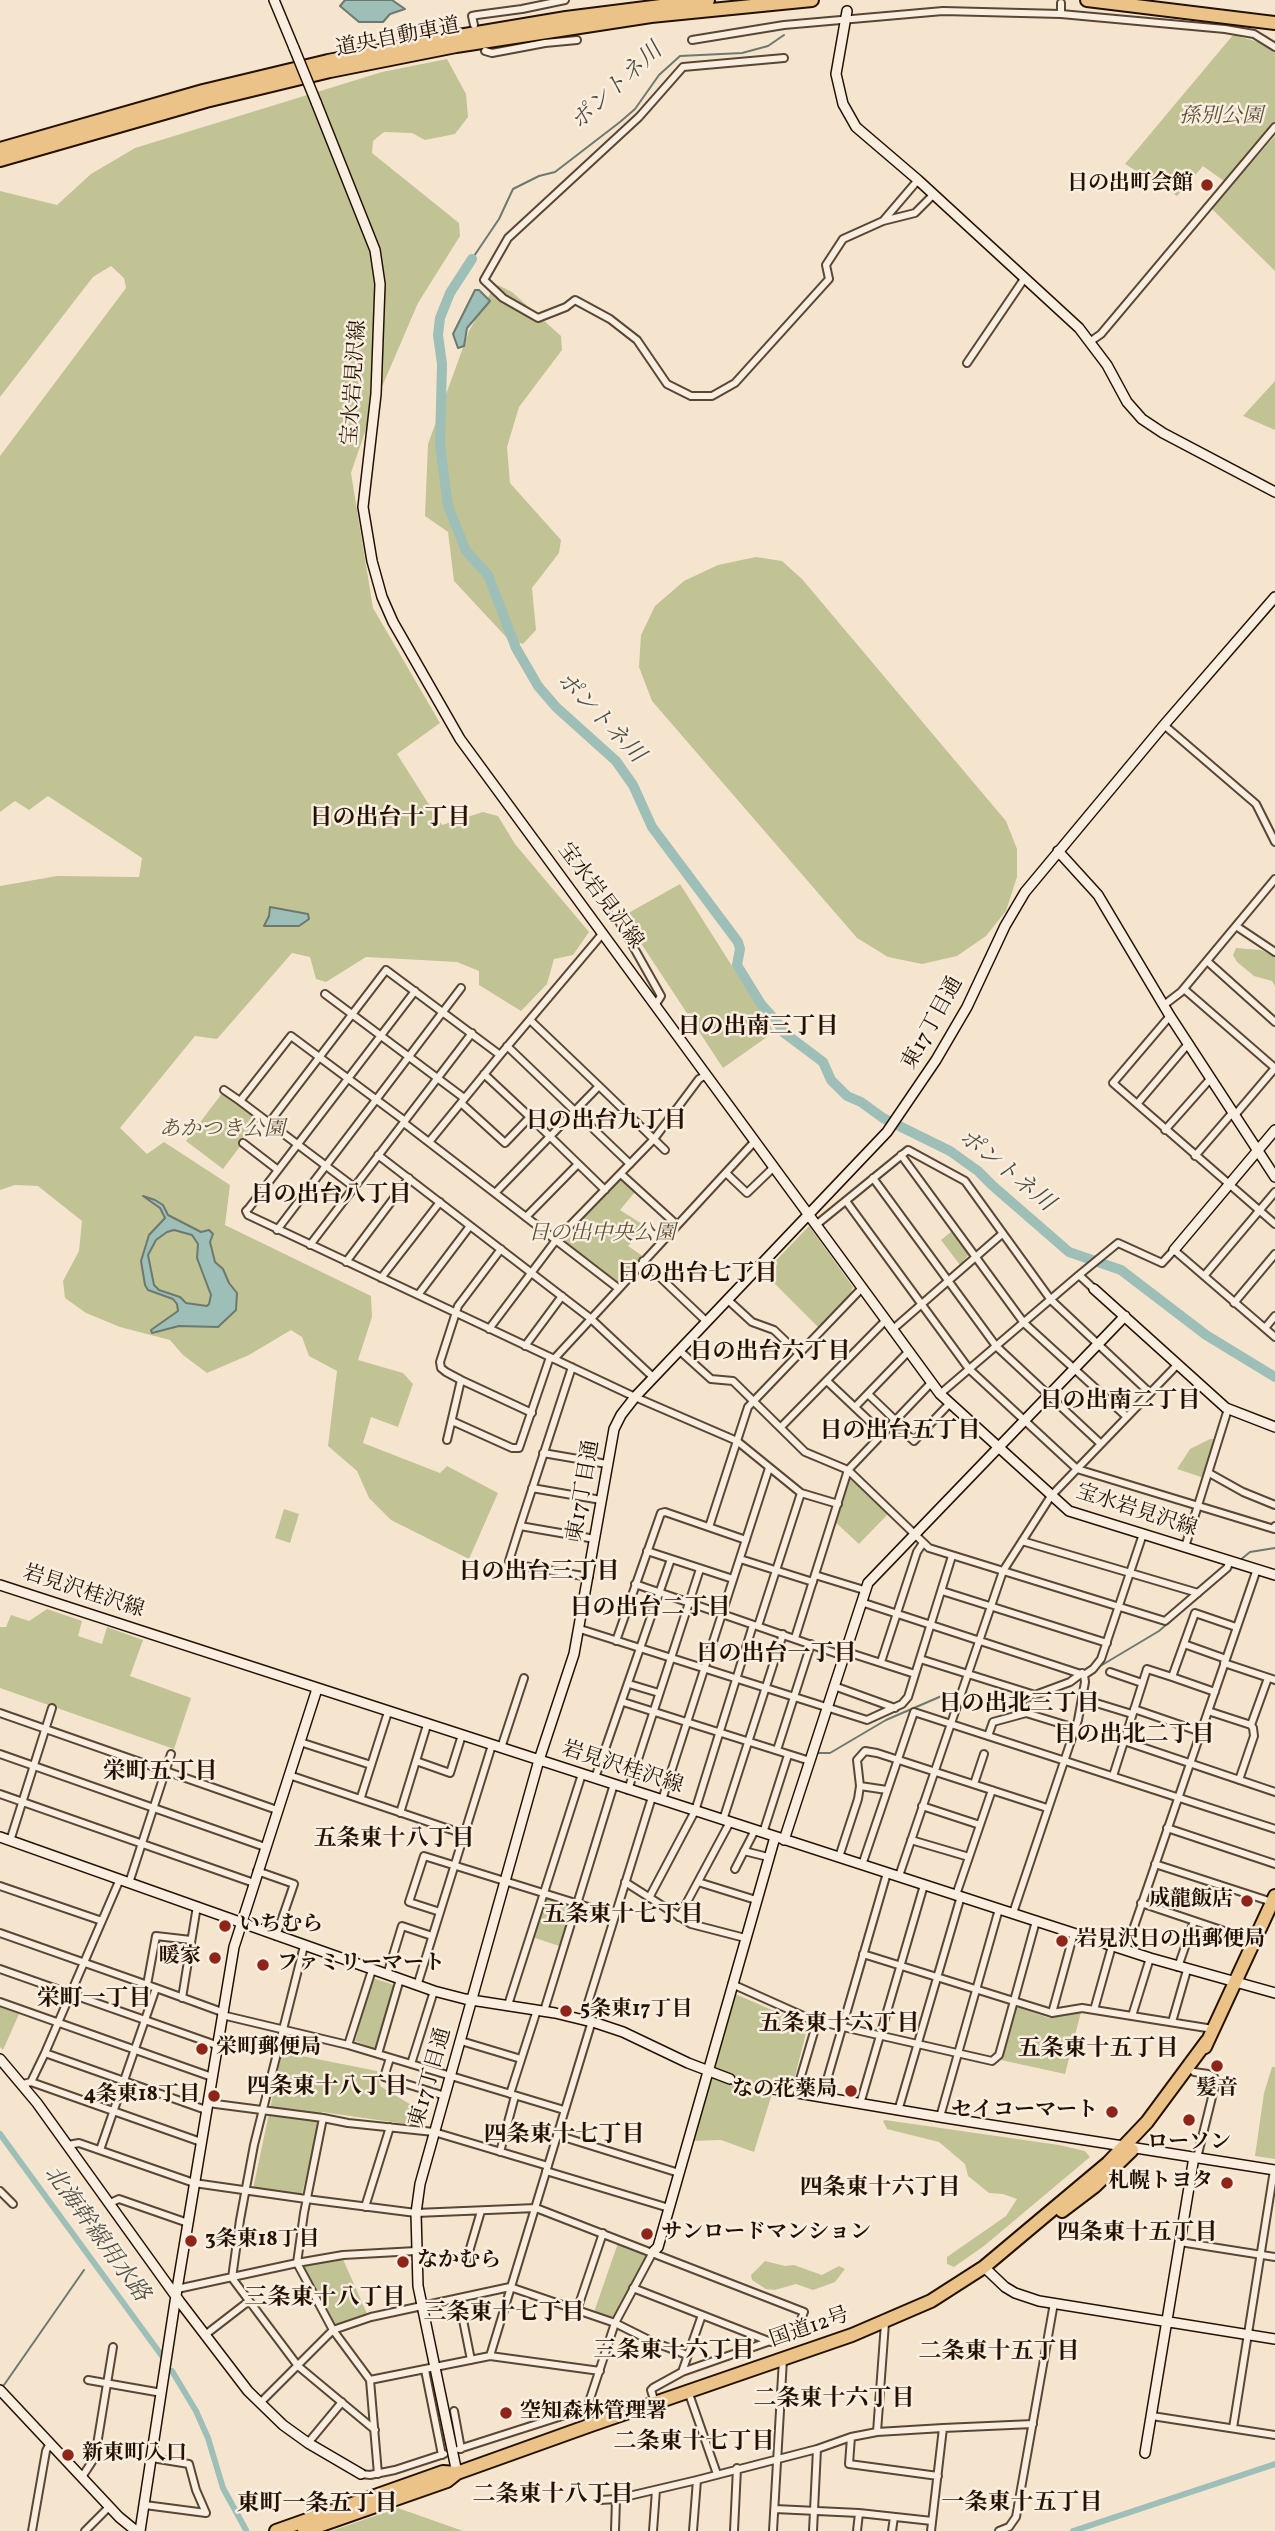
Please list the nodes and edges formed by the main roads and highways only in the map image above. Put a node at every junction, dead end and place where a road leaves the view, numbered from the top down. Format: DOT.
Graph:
graph roads {
  1 [pos="708,0"];
  2 [pos="813,0"];
  3 [pos="1087,0"];
  4 [pos="1275,23"];
  5 [pos="0,149"];
  6 [pos="0,160"];
  7 [pos="1274,1899"];
  8 [pos="1210,2035"];
  9 [pos="1130,2146"];
  10 [pos="381,2500"];
  11 [pos="276,2531"];
  12 [pos="304,2531"];
  1 -- 5 [label="highway, 道央自動車道"];
  2 -- 6 [label="highway, 道央自動車道"];
  3 -- 4 [label="highway"];
  7 -- 8 [label="highway"];
  8 -- 9 [label="highway"];
  8 -- 9 [label="highway"];
  9 -- 10 [label="highway, 国道12号"];
  10 -- 11 [label="highway, 国道12号"];
  10 -- 12 [label="highway, 国道12号"];
}
